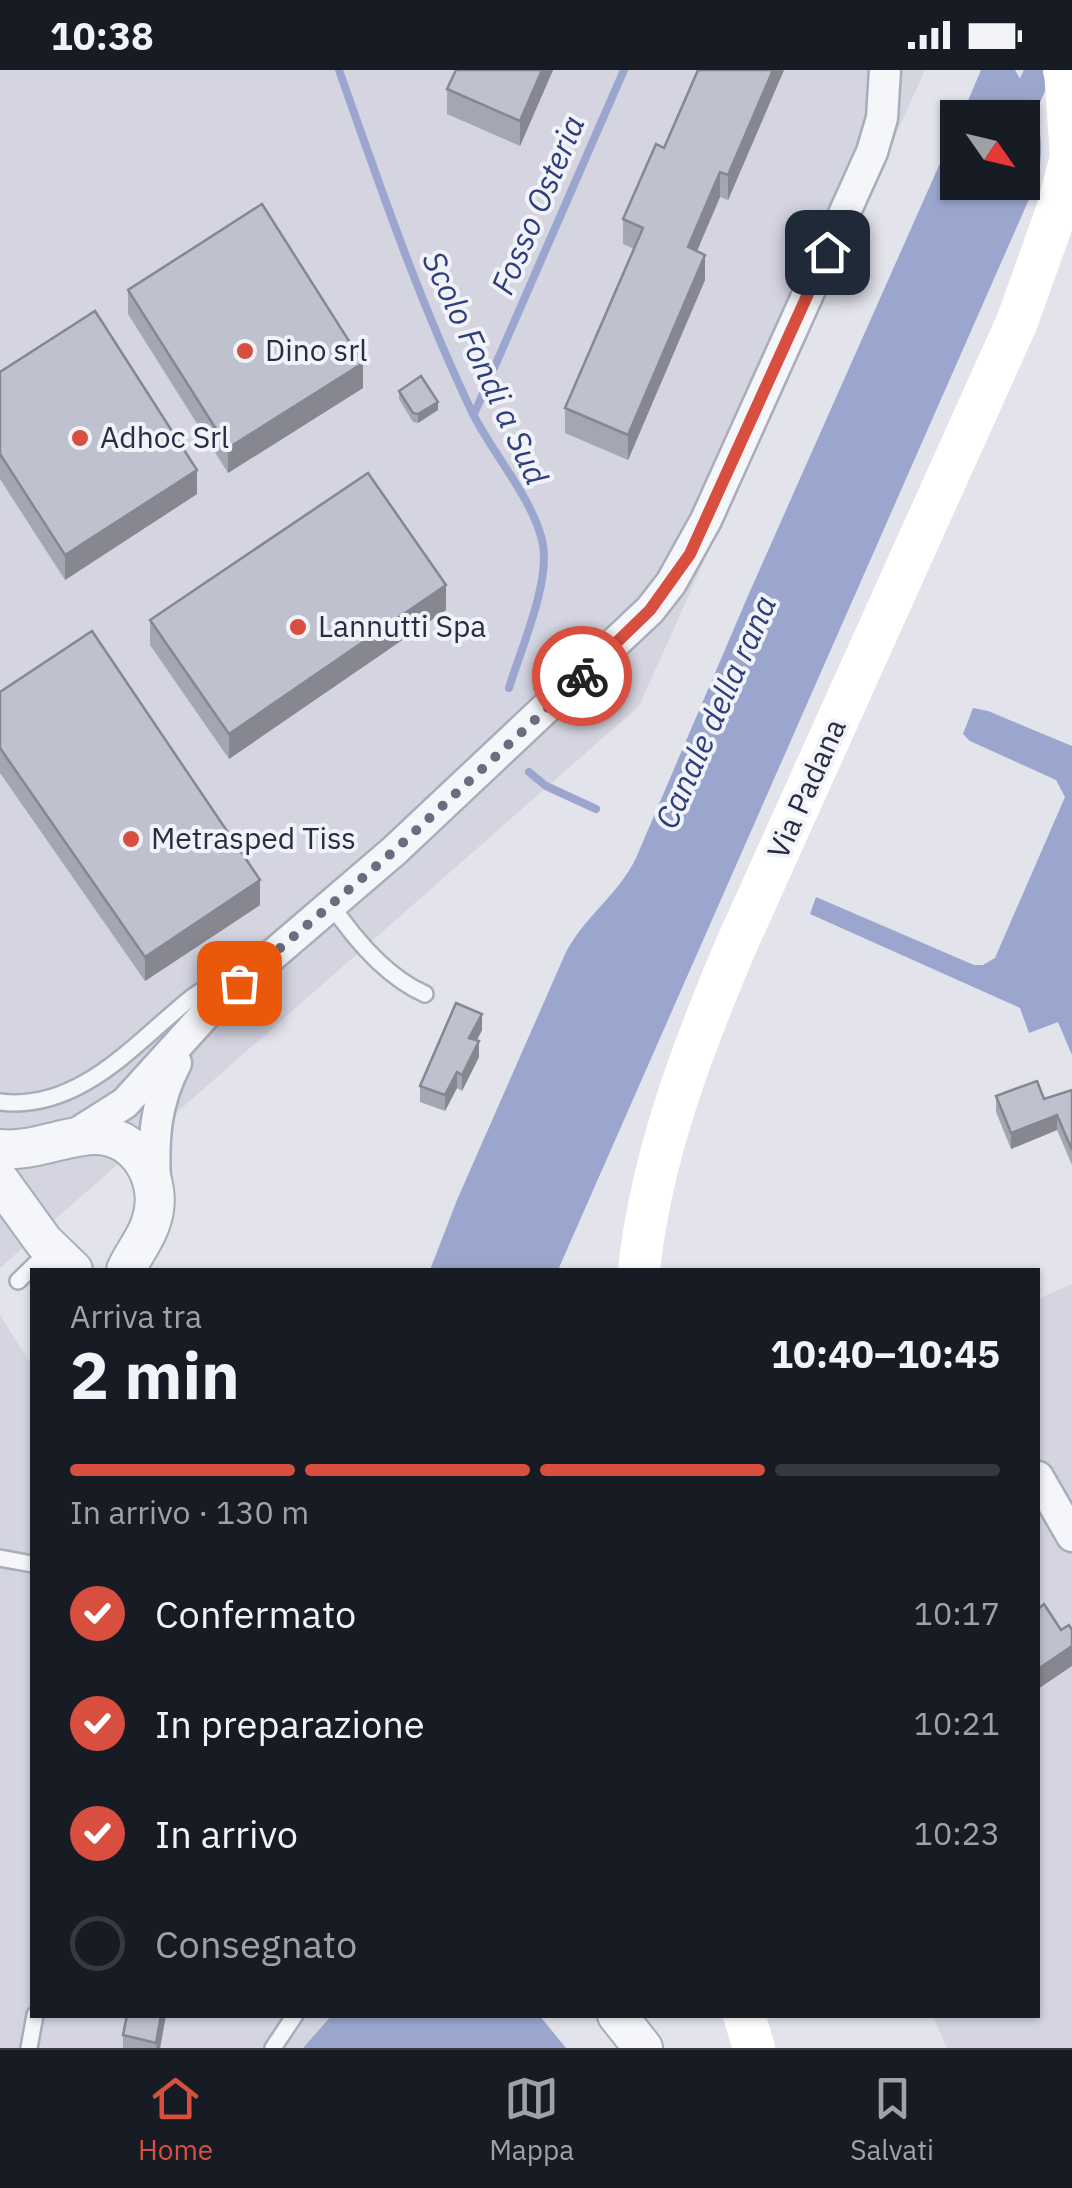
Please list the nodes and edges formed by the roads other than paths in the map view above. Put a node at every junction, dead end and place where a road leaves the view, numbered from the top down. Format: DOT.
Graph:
graph roads {
  1 [pos="886,70"];
  2 [pos="1066,70"];
  3 [pos="1072,76"];
  4 [pos="1072,254"];
  5 [pos="1017,322"];
  6 [pos="323,909"];
  7 [pos="425,994"];
  8 [pos="212,1006"];
  9 [pos="0,1102"];
  10 [pos="61,1142"];
  11 [pos="0,1148"];
  12 [pos="0,1181"];
  13 [pos="156,1188"];
  14 [pos="146,1234"];
  15 [pos="54,1249"];
  16 [pos="32,1268"];
  17 [pos="127,1268"];
  18 [pos="639,1268"];
  19 [pos="30,1270"];
  20 [pos="18,1280"];
  21 [pos="1040,1480"];
  22 [pos="1072,1536"];
  23 [pos="0,1558"];
  24 [pos="30,1564"];
  25 [pos="34,2018"];
  26 [pos="294,2018"];
  27 [pos="619,2018"];
  28 [pos="745,2018"];
  29 [pos="29,2048"];
  30 [pos="274,2048"];
  31 [pos="643,2048"];
  32 [pos="754,2048"];
  1 -- 6 [label="street"];
  2 -- 3 [label="main road"];
  2 -- 5 [label="main road, Via Padana"];
  4 -- 5 [label="main road, Via Padana"];
  5 -- 18 [label="main road, Via Padana"];
  6 -- 7 [label="lane"];
  6 -- 8 [label="street"];
  6 -- 9 [label="lane"];
  8 -- 10 [label="street"];
  8 -- 13 [label="street"];
  10 -- 11 [label="street"];
  10 -- 13 [label="street"];
  10 -- 15 [label="street"];
  12 -- 15 [label="street"];
  13 -- 14 [label="street"];
  14 -- 15 [label="street"];
  14 -- 17 [label="street"];
  15 -- 16 [label="lane"];
  19 -- 20 [label="lane"];
  21 -- 22 [label="street"];
  23 -- 24 [label="lane"];
  25 -- 29 [label="lane"];
  26 -- 30 [label="lane"];
  27 -- 31 [label="street"];
  28 -- 32 [label="main road"];
}
